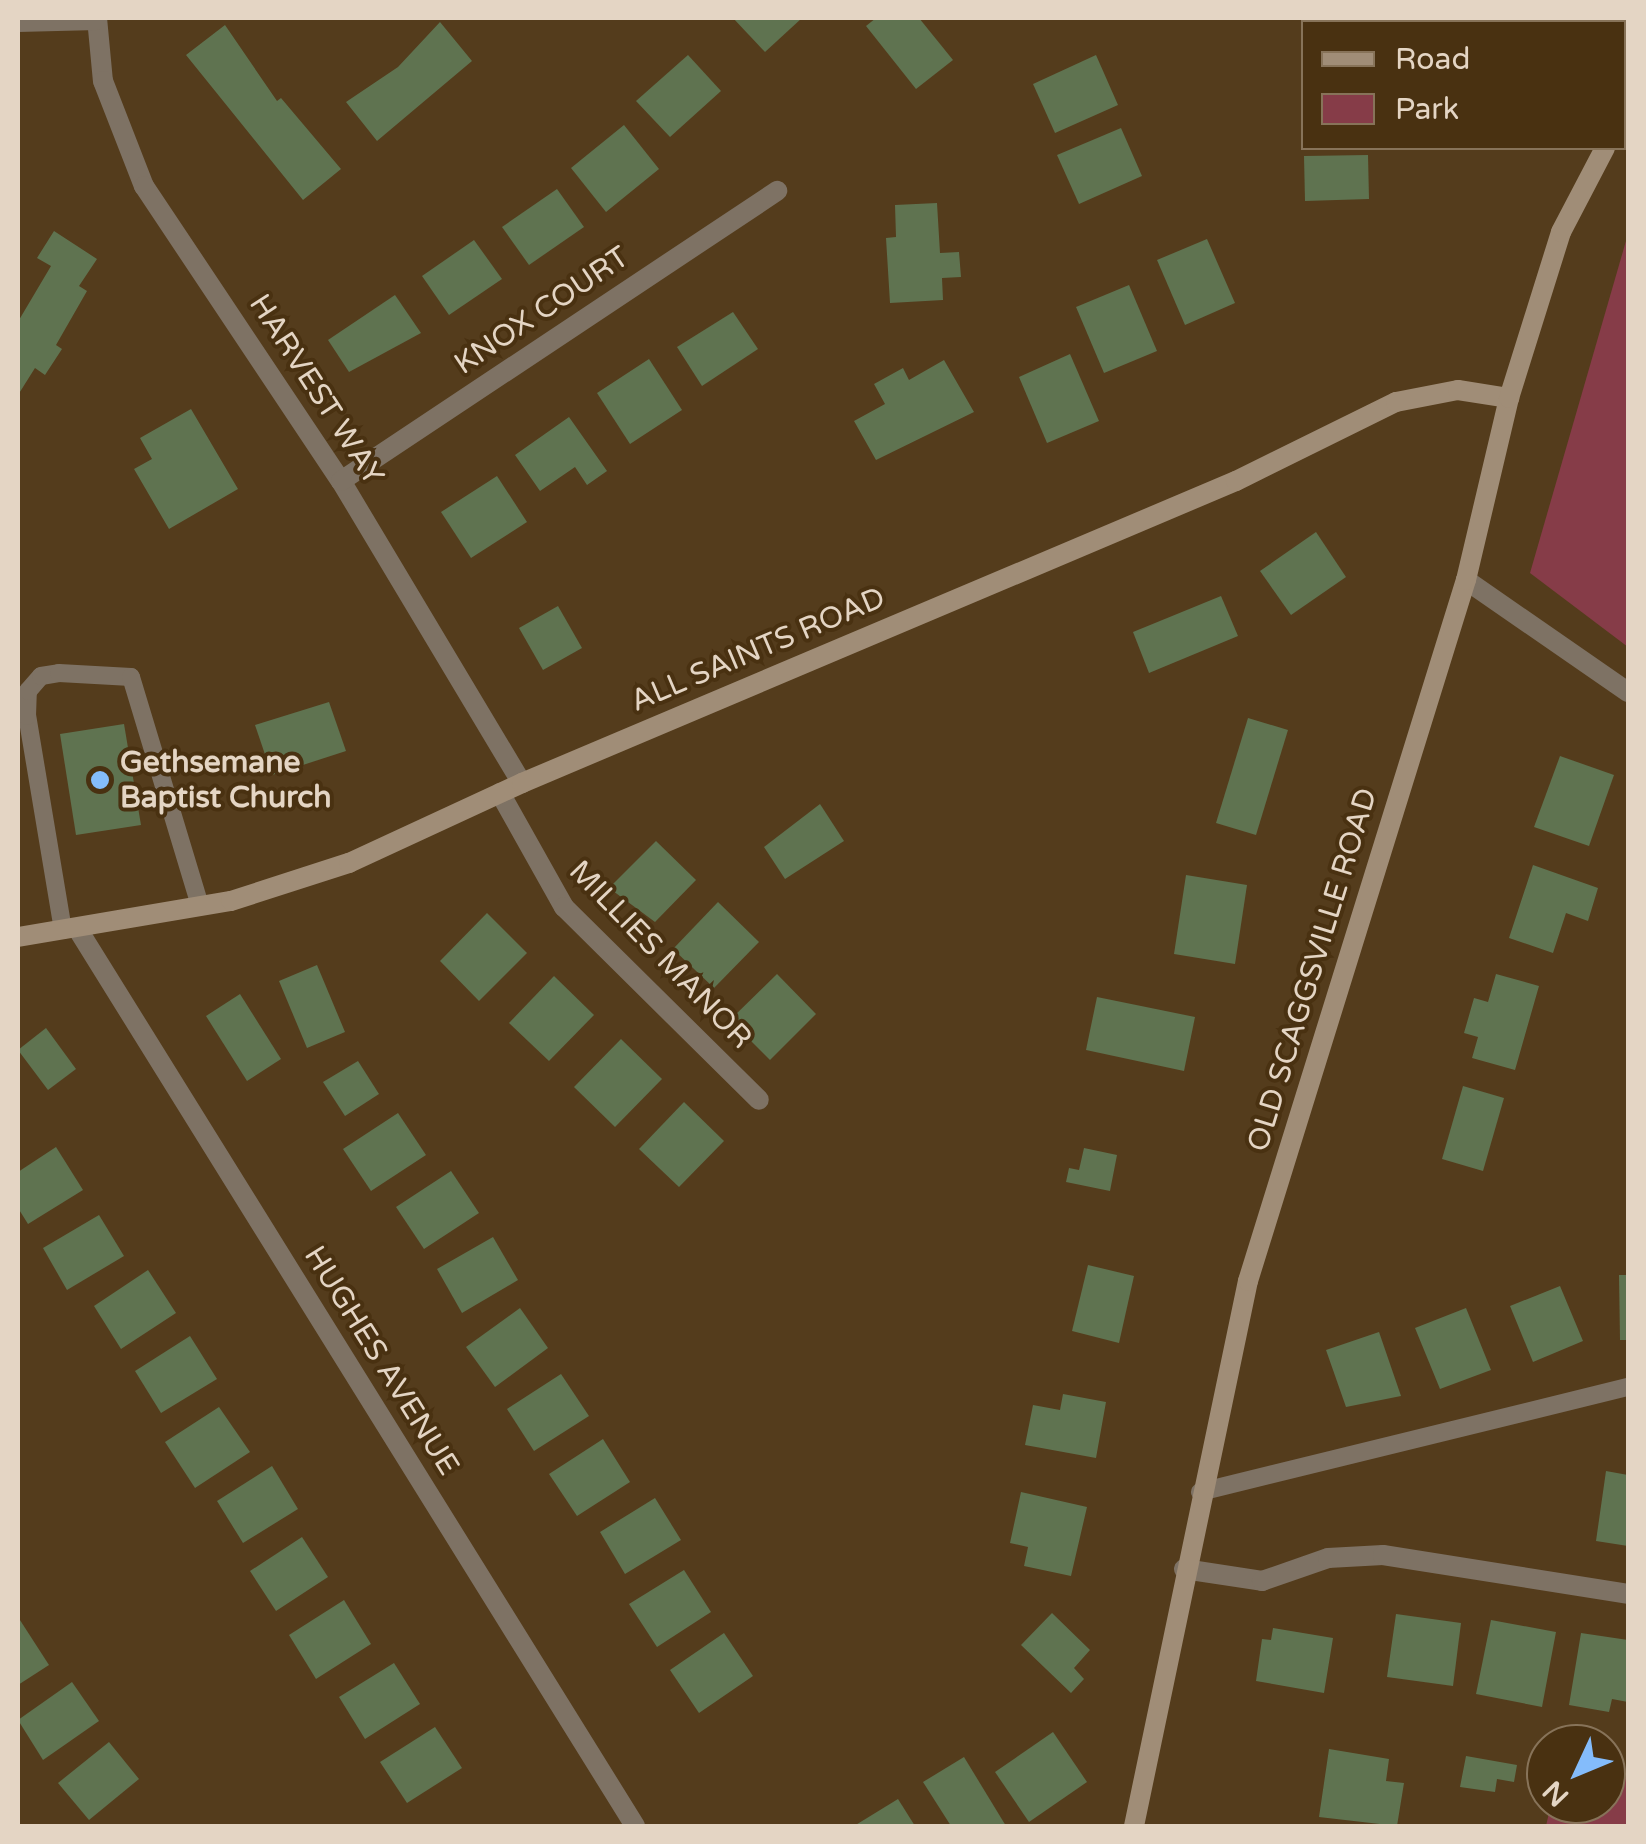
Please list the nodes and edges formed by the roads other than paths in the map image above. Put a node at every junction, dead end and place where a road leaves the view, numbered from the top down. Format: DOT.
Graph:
graph roads {
  1 [pos="97,19"];
  2 [pos="18,22"];
  3 [pos="1604,150"];
  4 [pos="777,191"];
  5 [pos="1509,398"];
  6 [pos="341,481"];
  7 [pos="1466,580"];
  8 [pos="1628,692"];
  9 [pos="522,783"];
  10 [pos="500,793"];
  11 [pos="200,906"];
  12 [pos="70,929"];
  13 [pos="18,937"];
  14 [pos="759,1100"];
  15 [pos="1628,1387"];
  16 [pos="1200,1492"];
  17 [pos="1184,1569"];
  18 [pos="1628,1594"];
  19 [pos="635,1826"];
  20 [pos="1134,1826"];
  1 -- 2 [label="street"];
  1 -- 6 [label="street, HARVEST WAY"];
  3 -- 5 [label="street, OLD SCAGGSVILLE ROAD"];
  4 -- 6 [label="street, KNOX COURT"];
  5 -- 7 [label="street, OLD SCAGGSVILLE ROAD"];
  5 -- 9 [label="street, ALL SAINTS ROAD"];
  6 -- 9 [label="street, HARVEST WAY"];
  7 -- 8 [label="street"];
  7 -- 16 [label="street, OLD SCAGGSVILLE ROAD"];
  9 -- 10 [label="street, ALL SAINTS ROAD"];
  10 -- 11 [label="street, ALL SAINTS ROAD"];
  10 -- 14 [label="street, MILLIES MANOR"];
  11 -- 12 [label="street, ALL SAINTS ROAD"];
  11 -- 12 [label="lane"];
  12 -- 13 [label="street, ALL SAINTS ROAD"];
  12 -- 19 [label="street, HUGHES AVENUE"];
  15 -- 16 [label="lane"];
  16 -- 17 [label="street, OLD SCAGGSVILLE ROAD"];
  17 -- 18 [label="street"];
  17 -- 20 [label="street, OLD SCAGGSVILLE ROAD"];
}
